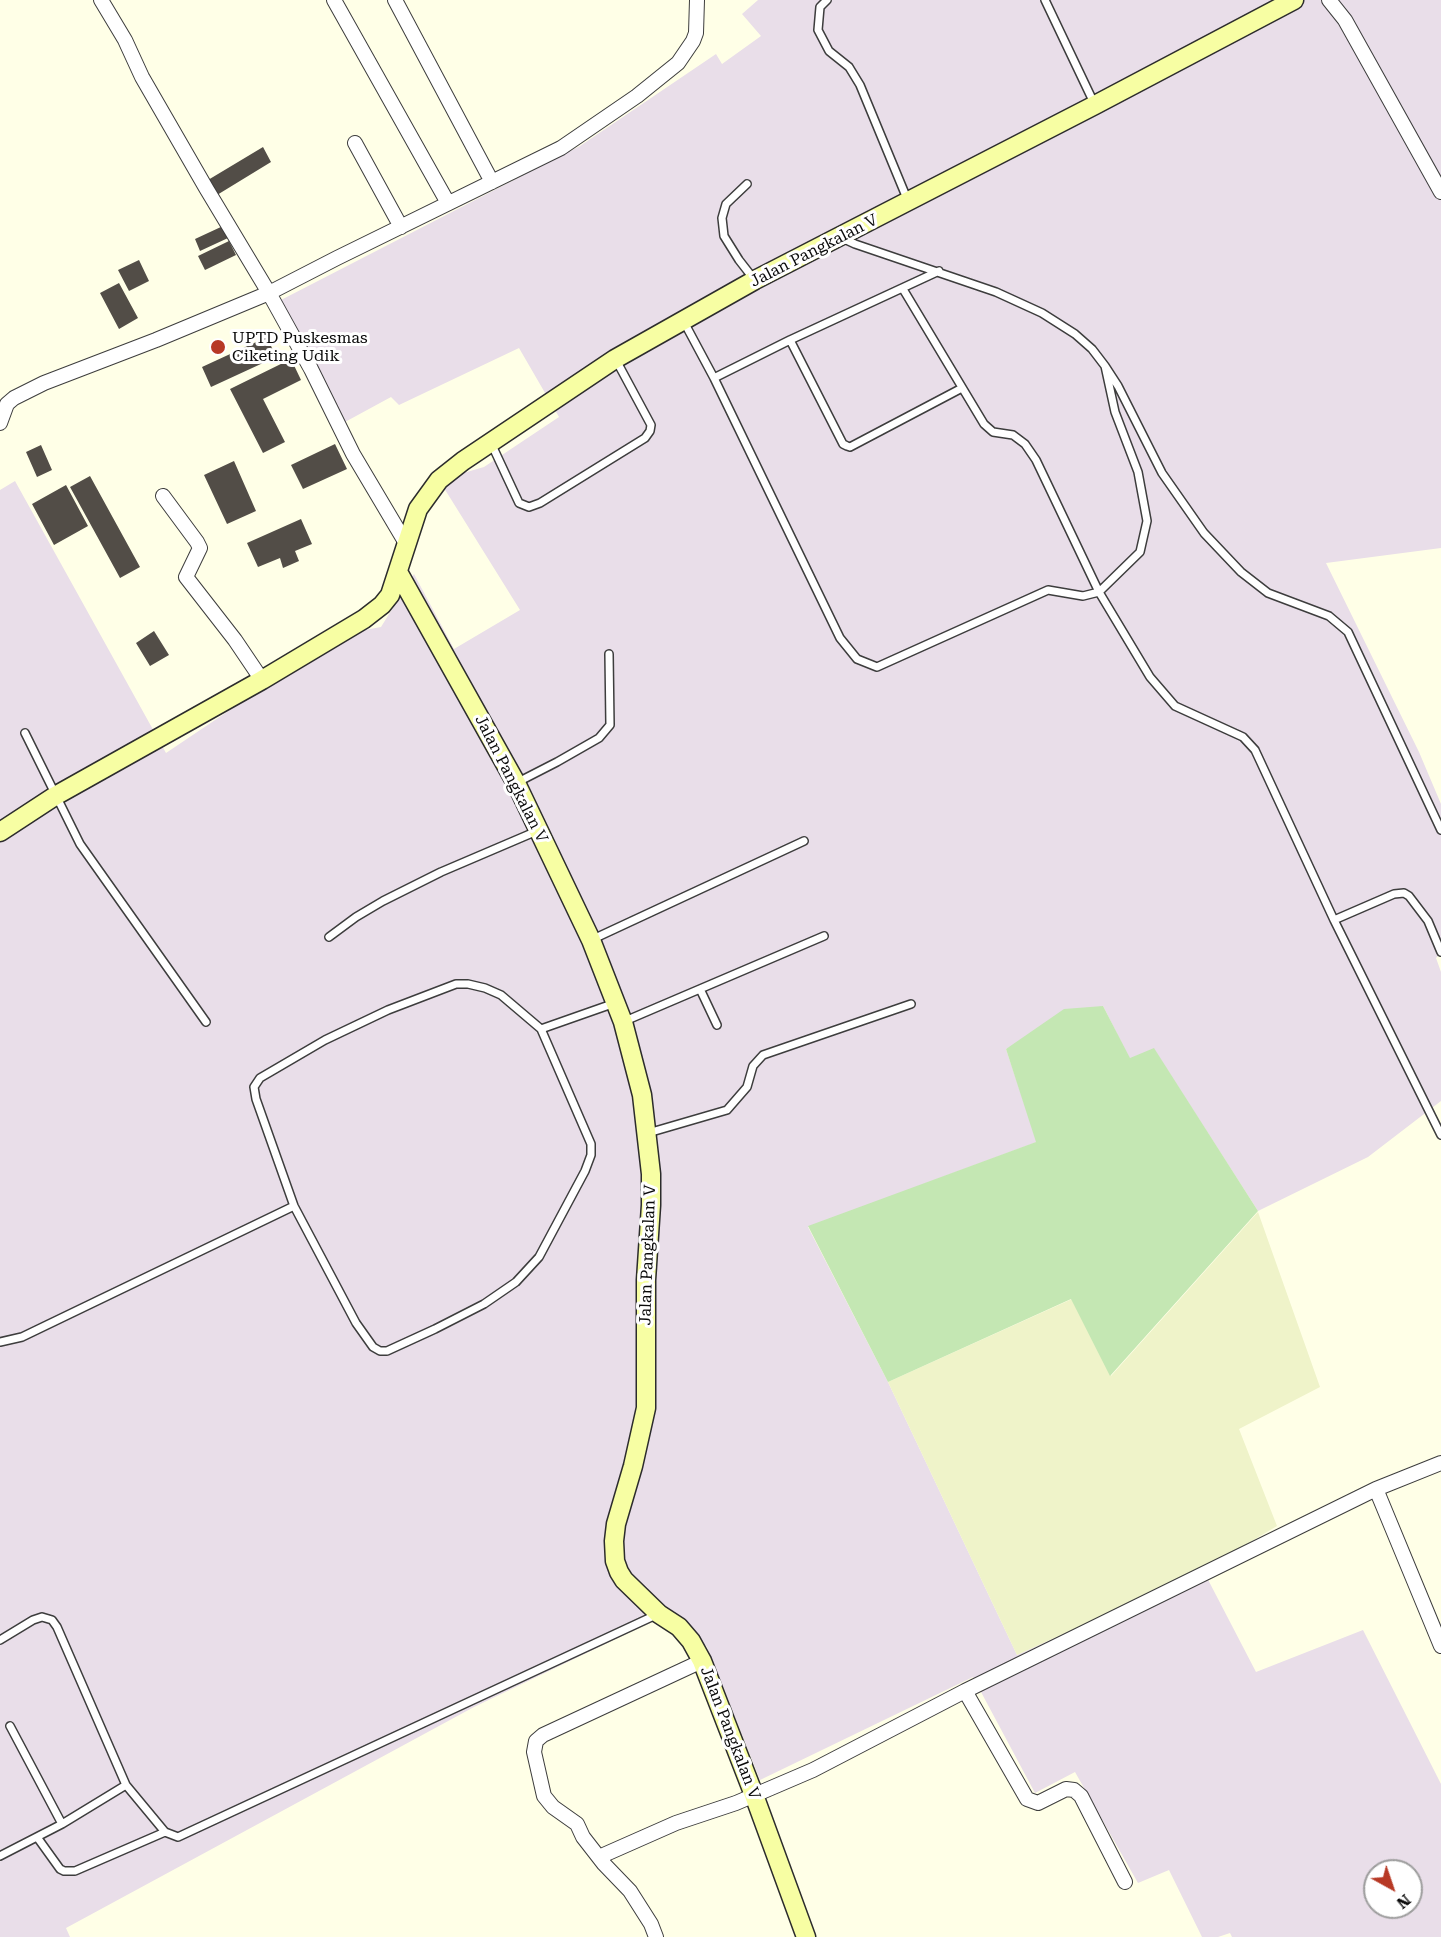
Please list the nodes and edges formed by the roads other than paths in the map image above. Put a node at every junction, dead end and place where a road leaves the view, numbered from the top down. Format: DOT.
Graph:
graph roads {
  1 [pos="101,0"];
  2 [pos="334,0"];
  3 [pos="395,0"];
  4 [pos="698,0"];
  5 [pos="827,0"];
  6 [pos="1045,0"];
  7 [pos="1294,0"];
  8 [pos="1329,0"];
  9 [pos="1095,105"];
  10 [pos="355,143"];
  11 [pos="492,182"];
  12 [pos="747,184"];
  13 [pos="1441,192"];
  14 [pos="908,202"];
  15 [pos="448,203"];
  16 [pos="401,226"];
  17 [pos="841,237"];
  18 [pos="939,271"];
  19 [pos="755,280"];
  20 [pos="903,288"];
  21 [pos="269,293"];
  22 [pos="683,320"];
  23 [pos="790,340"];
  24 [pos="615,359"];
  25 [pos="1105,366"];
  26 [pos="714,378"];
  27 [pos="962,388"];
  28 [pos="0,423"];
  29 [pos="491,443"];
  30 [pos="163,496"];
  31 [pos="407,545"];
  32 [pos="398,572"];
  33 [pos="1099,592"];
  34 [pos="609,654"];
  35 [pos="262,680"];
  36 [pos="25,733"];
  37 [pos="516,783"];
  38 [pos="55,796"];
  39 [pos="1441,830"];
  40 [pos="538,831"];
  41 [pos="0,832"];
  42 [pos="804,841"];
  43 [pos="1334,920"];
  44 [pos="824,936"];
  45 [pos="329,938"];
  46 [pos="591,940"];
  47 [pos="1441,952"];
  48 [pos="700,989"];
  49 [pos="617,1003"];
  50 [pos="911,1004"];
  51 [pos="206,1022"];
  52 [pos="622,1022"];
  53 [pos="717,1025"];
  54 [pos="542,1029"];
  55 [pos="647,1133"];
  56 [pos="1441,1135"];
  57 [pos="294,1206"];
  58 [pos="0,1342"];
  59 [pos="1441,1463"];
  60 [pos="1376,1489"];
  61 [pos="659,1614"];
  62 [pos="1438,1631"];
  63 [pos="0,1640"];
  64 [pos="1441,1646"];
  65 [pos="702,1661"];
  66 [pos="965,1691"];
  67 [pos="10,1726"];
  68 [pos="126,1785"];
  69 [pos="754,1796"];
  70 [pos="62,1824"];
  71 [pos="165,1832"];
  72 [pos="37,1837"];
  73 [pos="0,1856"];
  74 [pos="599,1857"];
  75 [pos="1125,1882"];
  76 [pos="656,1937"];
  77 [pos="806,1937"];
  1 -- 21 [label="street"];
  2 -- 15 [label="street"];
  3 -- 11 [label="street"];
  4 -- 11 [label="street"];
  5 -- 14 [label="lane"];
  6 -- 9 [label="lane"];
  7 -- 9 [label="street, Jalan Pangkalan V"];
  8 -- 13 [label="street"];
  9 -- 14 [label="street, Jalan Pangkalan V"];
  10 -- 16 [label="street"];
  11 -- 15 [label="street"];
  12 -- 19 [label="lane"];
  14 -- 17 [label="street, Jalan Pangkalan V"];
  15 -- 16 [label="street"];
  16 -- 21 [label="street"];
  17 -- 18 [label="lane"];
  17 -- 19 [label="street, Jalan Pangkalan V"];
  18 -- 20 [label="lane"];
  18 -- 25 [label="lane"];
  19 -- 22 [label="street, Jalan Pangkalan V"];
  20 -- 23 [label="lane"];
  20 -- 27 [label="lane"];
  21 -- 28 [label="street"];
  21 -- 31 [label="street"];
  22 -- 24 [label="street, Jalan Pangkalan V"];
  22 -- 26 [label="lane"];
  23 -- 26 [label="lane"];
  23 -- 27 [label="lane"];
  24 -- 29 [label="street, Jalan Pangkalan V"];
  24 -- 29 [label="lane"];
  25 -- 33 [label="lane"];
  25 -- 39 [label="lane"];
  26 -- 33 [label="lane"];
  27 -- 33 [label="lane"];
  29 -- 31 [label="street, Jalan Pangkalan V"];
  30 -- 35 [label="street"];
  31 -- 32 [label="street, Jalan Pangkalan V"];
  32 -- 35 [label="street, Jalan Pangkalan V"];
  32 -- 37 [label="street, Jalan Pangkalan V"];
  33 -- 43 [label="lane"];
  34 -- 37 [label="lane"];
  35 -- 38 [label="street, Jalan Pangkalan V"];
  36 -- 38 [label="lane"];
  37 -- 40 [label="street, Jalan Pangkalan V"];
  38 -- 41 [label="street, Jalan Pangkalan V"];
  38 -- 51 [label="lane"];
  40 -- 45 [label="lane"];
  40 -- 46 [label="street, Jalan Pangkalan V"];
  42 -- 46 [label="lane"];
  43 -- 47 [label="lane"];
  43 -- 56 [label="lane"];
  44 -- 48 [label="lane"];
  46 -- 49 [label="street, Jalan Pangkalan V"];
  48 -- 52 [label="lane"];
  48 -- 53 [label="lane"];
  49 -- 52 [label="street, Jalan Pangkalan V"];
  49 -- 54 [label="lane"];
  50 -- 55 [label="lane"];
  52 -- 55 [label="street, Jalan Pangkalan V"];
  54 -- 57 [label="lane"];
  54 -- 57 [label="lane"];
  55 -- 61 [label="street, Jalan Pangkalan V"];
  57 -- 58 [label="lane"];
  59 -- 60 [label="street"];
  60 -- 62 [label="street"];
  60 -- 66 [label="street"];
  61 -- 65 [label="street, Jalan Pangkalan V"];
  61 -- 71 [label="lane"];
  62 -- 64 [label="street"];
  63 -- 68 [label="lane"];
  65 -- 69 [label="street, Jalan Pangkalan V"];
  65 -- 74 [label="street"];
  66 -- 69 [label="street"];
  66 -- 75 [label="street"];
  67 -- 70 [label="lane"];
  68 -- 70 [label="lane"];
  68 -- 71 [label="lane"];
  69 -- 74 [label="street"];
  69 -- 77 [label="street, Jalan Pangkalan V"];
  70 -- 72 [label="lane"];
  71 -- 72 [label="lane"];
  72 -- 73 [label="lane"];
  74 -- 76 [label="street"];
}
